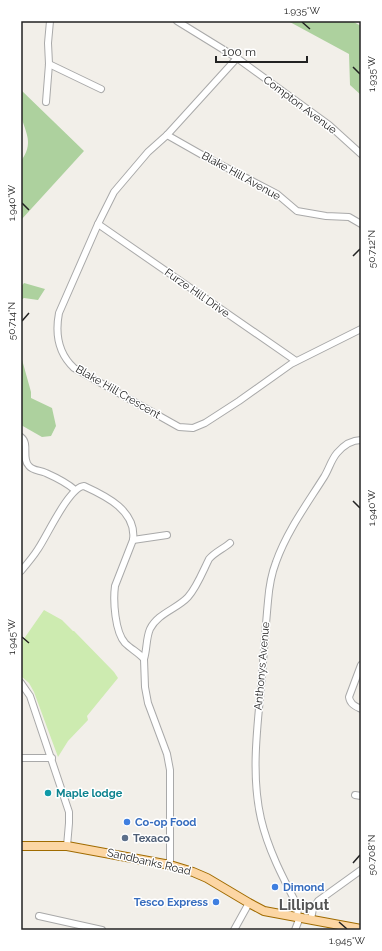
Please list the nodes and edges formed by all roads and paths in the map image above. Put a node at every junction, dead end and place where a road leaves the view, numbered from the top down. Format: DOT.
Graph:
graph roads {
  1 [pos="50,21"];
  2 [pos="177,21"];
  3 [pos="237,58"];
  4 [pos="49,64"];
  5 [pos="101,89"];
  6 [pos="46,102"];
  7 [pos="167,135"];
  8 [pos="361,154"];
  9 [pos="98,224"];
  10 [pos="361,224"];
  11 [pos="361,329"];
  12 [pos="296,361"];
  13 [pos="21,437"];
  14 [pos="361,440"];
  15 [pos="75,490"];
  16 [pos="167,535"];
  17 [pos="133,540"];
  18 [pos="230,543"];
  19 [pos="21,571"];
  20 [pos="144,659"];
  21 [pos="361,664"];
  22 [pos="21,683"];
  23 [pos="361,709"];
  24 [pos="21,758"];
  25 [pos="52,758"];
  26 [pos="21,846"];
  27 [pos="67,846"];
  28 [pos="170,865"];
  29 [pos="361,870"];
  30 [pos="250,903"];
  31 [pos="39,916"];
  32 [pos="298,916"];
  33 [pos="311,919"];
  34 [pos="361,929"];
  35 [pos="102,930"];
  36 [pos="234,930"];
  37 [pos="295,930"];
  1 -- 4 [label="street"];
  2 -- 3 [label="street, Compton Avenue"];
  3 -- 7 [label="street, Blake Hill Crescent"];
  3 -- 8 [label="street, Compton Avenue"];
  4 -- 5 [label="street"];
  4 -- 6 [label="street"];
  7 -- 9 [label="street, Blake Hill Crescent"];
  7 -- 10 [label="street, Blake Hill Avenue"];
  9 -- 12 [label="street, Furze Hill Drive"];
  9 -- 12 [label="street, Blake Hill Crescent"];
  11 -- 12 [label="street, Blake Hill Crescent"];
  13 -- 15 [label="street"];
  14 -- 32 [label="street, Anthonys Avenue"];
  15 -- 17 [label="street"];
  15 -- 19 [label="street"];
  16 -- 17 [label="street"];
  17 -- 20 [label="street"];
  18 -- 20 [label="street"];
  20 -- 28 [label="street"];
  21 -- 23 [label="street"];
  22 -- 25 [label="street"];
  24 -- 25 [label="street"];
  25 -- 27 [label="street"];
  26 -- 27 [label="main road, Sandbanks Road"];
  27 -- 28 [label="main road, Sandbanks Road"];
  28 -- 30 [label="main road, Sandbanks Road"];
  29 -- 33 [label="street"];
  30 -- 32 [label="main road, Sandbanks Road"];
  30 -- 36 [label="street"];
  31 -- 35 [label="street"];
  32 -- 33 [label="main road, Sandbanks Road"];
  32 -- 37 [label="street"];
  33 -- 34 [label="main road, Sandbanks Road"];
}
